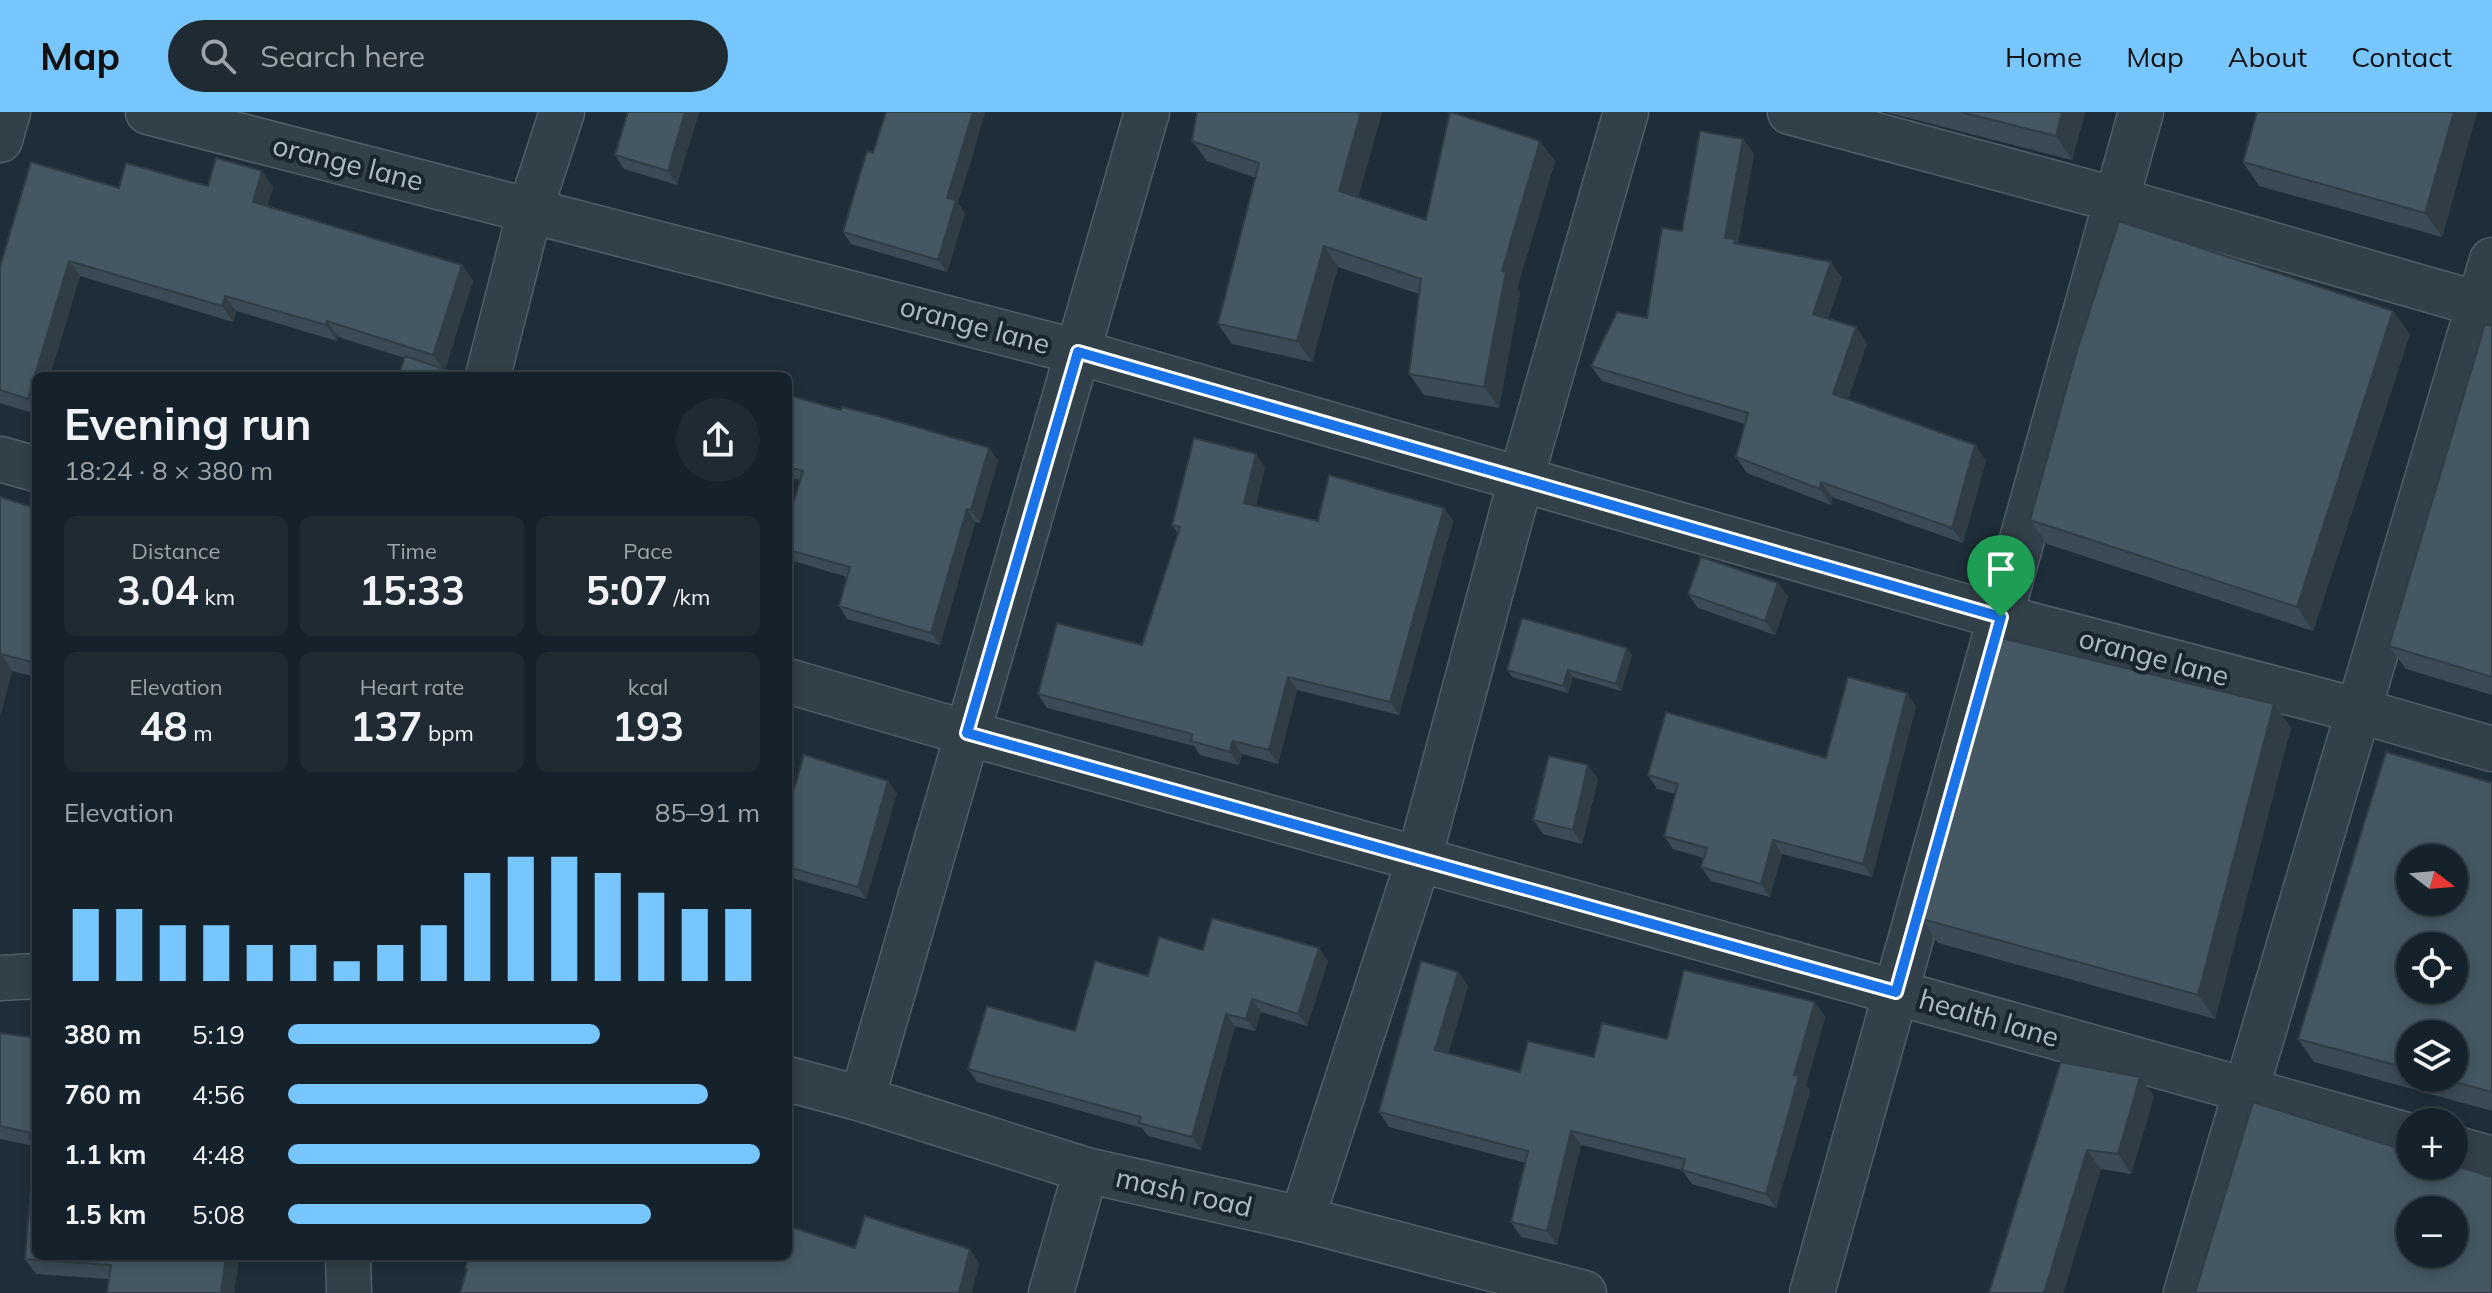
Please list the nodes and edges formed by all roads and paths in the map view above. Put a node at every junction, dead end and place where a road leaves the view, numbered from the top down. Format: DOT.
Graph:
graph roads {
  1 [pos="8,112"];
  2 [pos="148,112"];
  3 [pos="562,112"];
  4 [pos="1147,112"];
  5 [pos="1626,112"];
  6 [pos="1790,112"];
  7 [pos="2141,112"];
  8 [pos="0,140"];
  9 [pos="2117,200"];
  10 [pos="530,210"];
  11 [pos="2492,260"];
  12 [pos="2486,306"];
  13 [pos="1078,352"];
  14 [pos="489,372"];
  15 [pos="0,459"];
  16 [pos="32,468"];
  17 [pos="1521,479"];
  18 [pos="2001,617"];
  19 [pos="792,682"];
  20 [pos="2360,711"];
  21 [pos="967,733"];
  22 [pos="2492,749"];
  23 [pos="1419,859"];
  24 [pos="32,976"];
  25 [pos="0,978"];
  26 [pos="1896,992"];
  27 [pos="792,1080"];
  28 [pos="2247,1091"];
  29 [pos="862,1099"];
  30 [pos="2396,1132"];
  31 [pos="2468,1152"];
  32 [pos="2492,1159"];
  33 [pos="1086,1170"];
  34 [pos="1302,1219"];
  35 [pos="348,1260"];
  36 [pos="349,1293"];
  37 [pos="1051,1293"];
  38 [pos="1584,1293"];
  39 [pos="1812,1293"];
  40 [pos="2186,1293"];
  1 -- 8 [label="street"];
  2 -- 10 [label="street, orange lane"];
  3 -- 10 [label="street"];
  4 -- 13 [label="street"];
  5 -- 17 [label="street"];
  6 -- 9 [label="street"];
  7 -- 9 [label="street"];
  9 -- 12 [label="street"];
  9 -- 18 [label="street"];
  10 -- 13 [label="street, orange lane"];
  10 -- 14 [label="street"];
  11 -- 12 [label="street"];
  12 -- 20 [label="street"];
  13 -- 17 [label="street, orange lane"];
  13 -- 21 [label="street"];
  15 -- 16 [label="street"];
  17 -- 18 [label="street, orange lane"];
  17 -- 23 [label="street"];
  18 -- 20 [label="street, orange lane"];
  18 -- 26 [label="street"];
  19 -- 21 [label="street, health lane"];
  20 -- 22 [label="street, orange lane"];
  20 -- 28 [label="street"];
  21 -- 23 [label="street, health lane"];
  21 -- 29 [label="street"];
  23 -- 26 [label="street, health lane"];
  23 -- 34 [label="street"];
  24 -- 25 [label="street"];
  26 -- 28 [label="street, health lane"];
  26 -- 39 [label="street"];
  27 -- 29 [label="street, mash road"];
  28 -- 30 [label="street, health lane"];
  28 -- 40 [label="street"];
  29 -- 33 [label="street, mash road"];
  31 -- 32 [label="street"];
  33 -- 34 [label="street, mash road"];
  33 -- 37 [label="street"];
  34 -- 38 [label="street, mash road"];
  35 -- 36 [label="street"];
}
